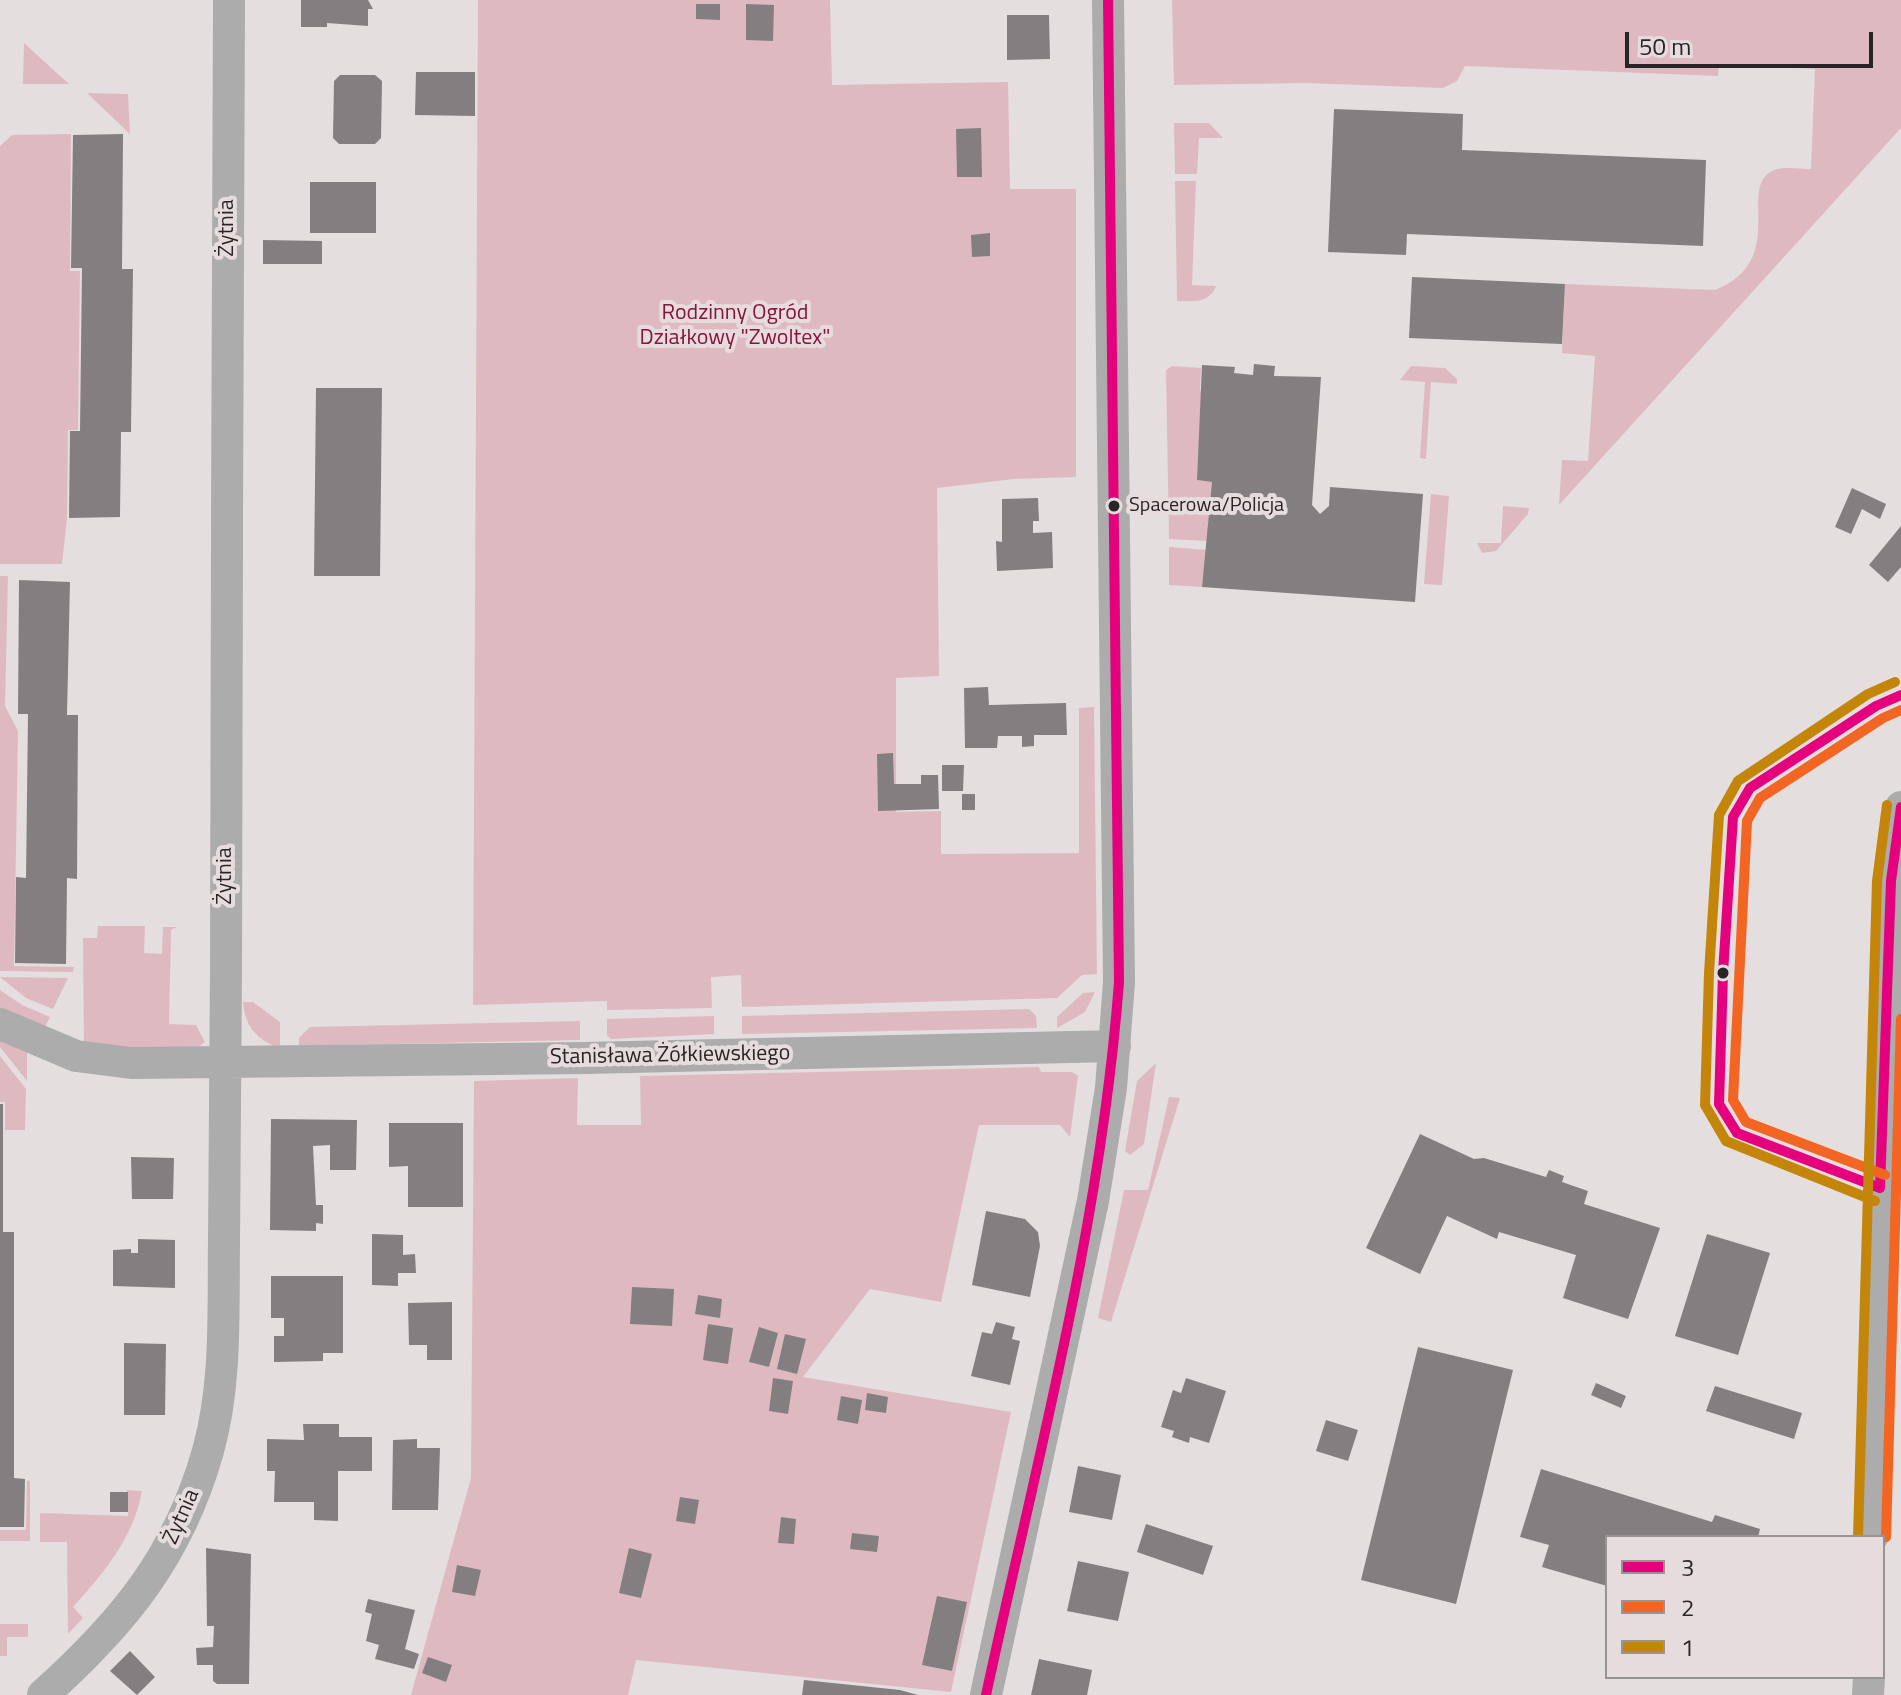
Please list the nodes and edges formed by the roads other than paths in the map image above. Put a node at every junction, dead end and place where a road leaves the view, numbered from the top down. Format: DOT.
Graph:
graph roads {
  1 [pos="229,0"];
  2 [pos="1108,0"];
  3 [pos="1901,807"];
  4 [pos="0,1024"];
  5 [pos="1115,1046"];
  6 [pos="225,1063"];
  7 [pos="1872,1535"];
  8 [pos="43,1695"];
  9 [pos="986,1695"];
  1 -- 6 [label="street, Żytnia"];
  2 -- 5 [label="street"];
  3 -- 7 [label="street"];
  4 -- 6 [label="street, Stanisława Żółkiewskiego"];
  5 -- 6 [label="street, Stanisława Żółkiewskiego"];
  5 -- 9 [label="street"];
  6 -- 8 [label="street, Żytnia"];
}
